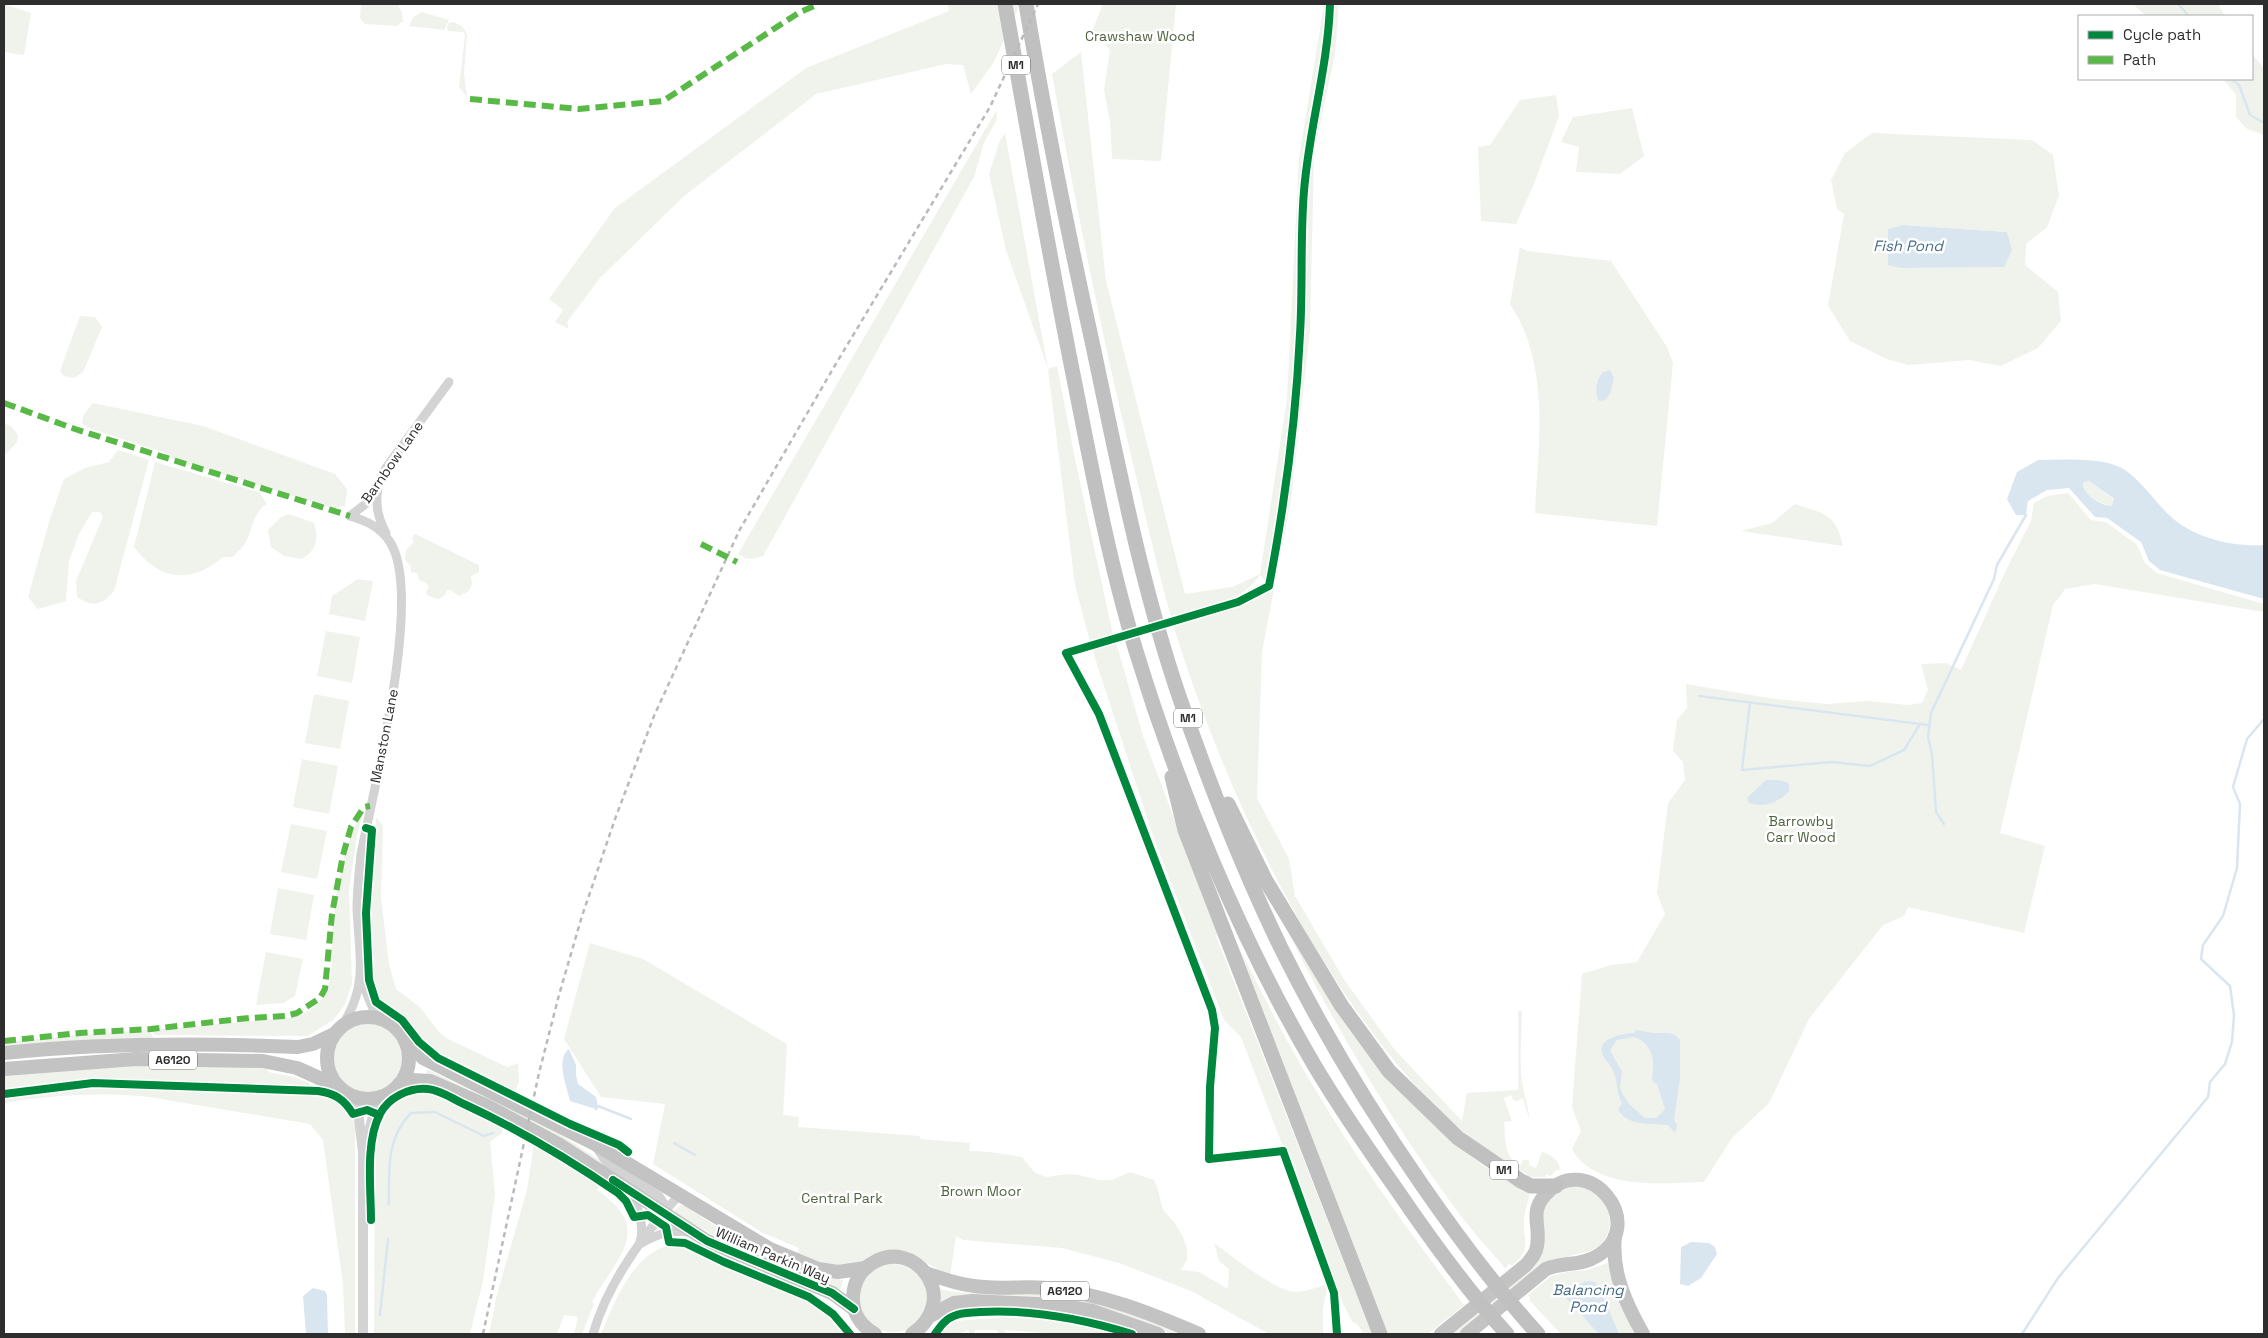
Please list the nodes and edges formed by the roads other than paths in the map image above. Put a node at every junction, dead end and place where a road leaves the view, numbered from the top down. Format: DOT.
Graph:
graph roads {
  1 [pos="1005,4"];
  2 [pos="1026,4"];
  3 [pos="449,382"];
  4 [pos="378,483"];
  5 [pos="350,516"];
  6 [pos="390,542"];
  7 [pos="1180,697"];
  8 [pos="1155,708"];
  9 [pos="361,980"];
  10 [pos="377,1018"];
  11 [pos="338,1030"];
  12 [pos="406,1041"];
  13 [pos="4,1053"];
  14 [pos="4,1069"];
  15 [pos="399,1084"];
  16 [pos="344,1091"];
  17 [pos="386,1095"];
  18 [pos="595,1144"];
  19 [pos="363,1152"];
  20 [pos="1556,1186"];
  21 [pos="631,1192"];
  22 [pos="679,1195"];
  23 [pos="665,1211"];
  24 [pos="694,1233"];
  25 [pos="1615,1236"];
  26 [pos="640,1244"];
  27 [pos="866,1268"];
  28 [pos="926,1273"];
  29 [pos="854,1309"];
  30 [pos="930,1316"];
  31 [pos="871,1333"];
  32 [pos="364,1334"];
  33 [pos="593,1334"];
  34 [pos="912,1334"];
  35 [pos="1158,1334"];
  36 [pos="1199,1334"];
  37 [pos="1380,1334"];
  38 [pos="1441,1334"];
  39 [pos="1467,1334"];
  40 [pos="1507,1334"];
  41 [pos="1538,1334"];
  42 [pos="1643,1334"];
  1 -- 8 [label="highway, M1"];
  2 -- 7 [label="highway, M1"];
  3 -- 4 [label="street, Barnbow Lane"];
  4 -- 5 [label="street, Barnbow Lane"];
  4 -- 6 [label="street"];
  5 -- 6 [label="street, Manston Lane"];
  6 -- 9 [label="street, Manston Lane"];
  7 -- 20 [label="highway, M1"];
  7 -- 41 [label="highway, M1"];
  8 -- 37 [label="highway, M1"];
  8 -- 40 [label="highway, M1"];
  9 -- 10 [label="street, Manston Lane"];
  9 -- 11 [label="street, Manston Lane"];
  10 -- 11 [label="highway"];
  10 -- 12 [label="highway"];
  11 -- 13 [label="highway, A6120"];
  11 -- 16 [label="highway"];
  12 -- 15 [label="highway"];
  12 -- 18 [label="highway, William Parkin Way"];
  14 -- 16 [label="highway, A6120"];
  15 -- 17 [label="highway"];
  15 -- 21 [label="highway, William Parkin Way"];
  16 -- 17 [label="highway"];
  16 -- 19 [label="street"];
  17 -- 19 [label="street"];
  18 -- 22 [label="highway, William Parkin Way"];
  18 -- 23 [label="street"];
  19 -- 32 [label="street"];
  20 -- 25 [label="highway"];
  20 -- 38 [label="highway"];
  21 -- 23 [label="highway, William Parkin Way"];
  21 -- 26 [label="street"];
  22 -- 23 [label="street"];
  22 -- 27 [label="highway, William Parkin Way"];
  23 -- 24 [label="highway, William Parkin Way"];
  23 -- 26 [label="street"];
  24 -- 26 [label="street"];
  24 -- 29 [label="highway, William Parkin Way"];
  25 -- 39 [label="highway"];
  25 -- 42 [label="highway"];
  26 -- 33 [label="street"];
  27 -- 28 [label="highway, William Parkin Way"];
  27 -- 29 [label="highway"];
  28 -- 30 [label="highway"];
  28 -- 36 [label="highway, A6120"];
  29 -- 31 [label="highway"];
  30 -- 34 [label="highway"];
  30 -- 35 [label="highway, A6120"];
}
